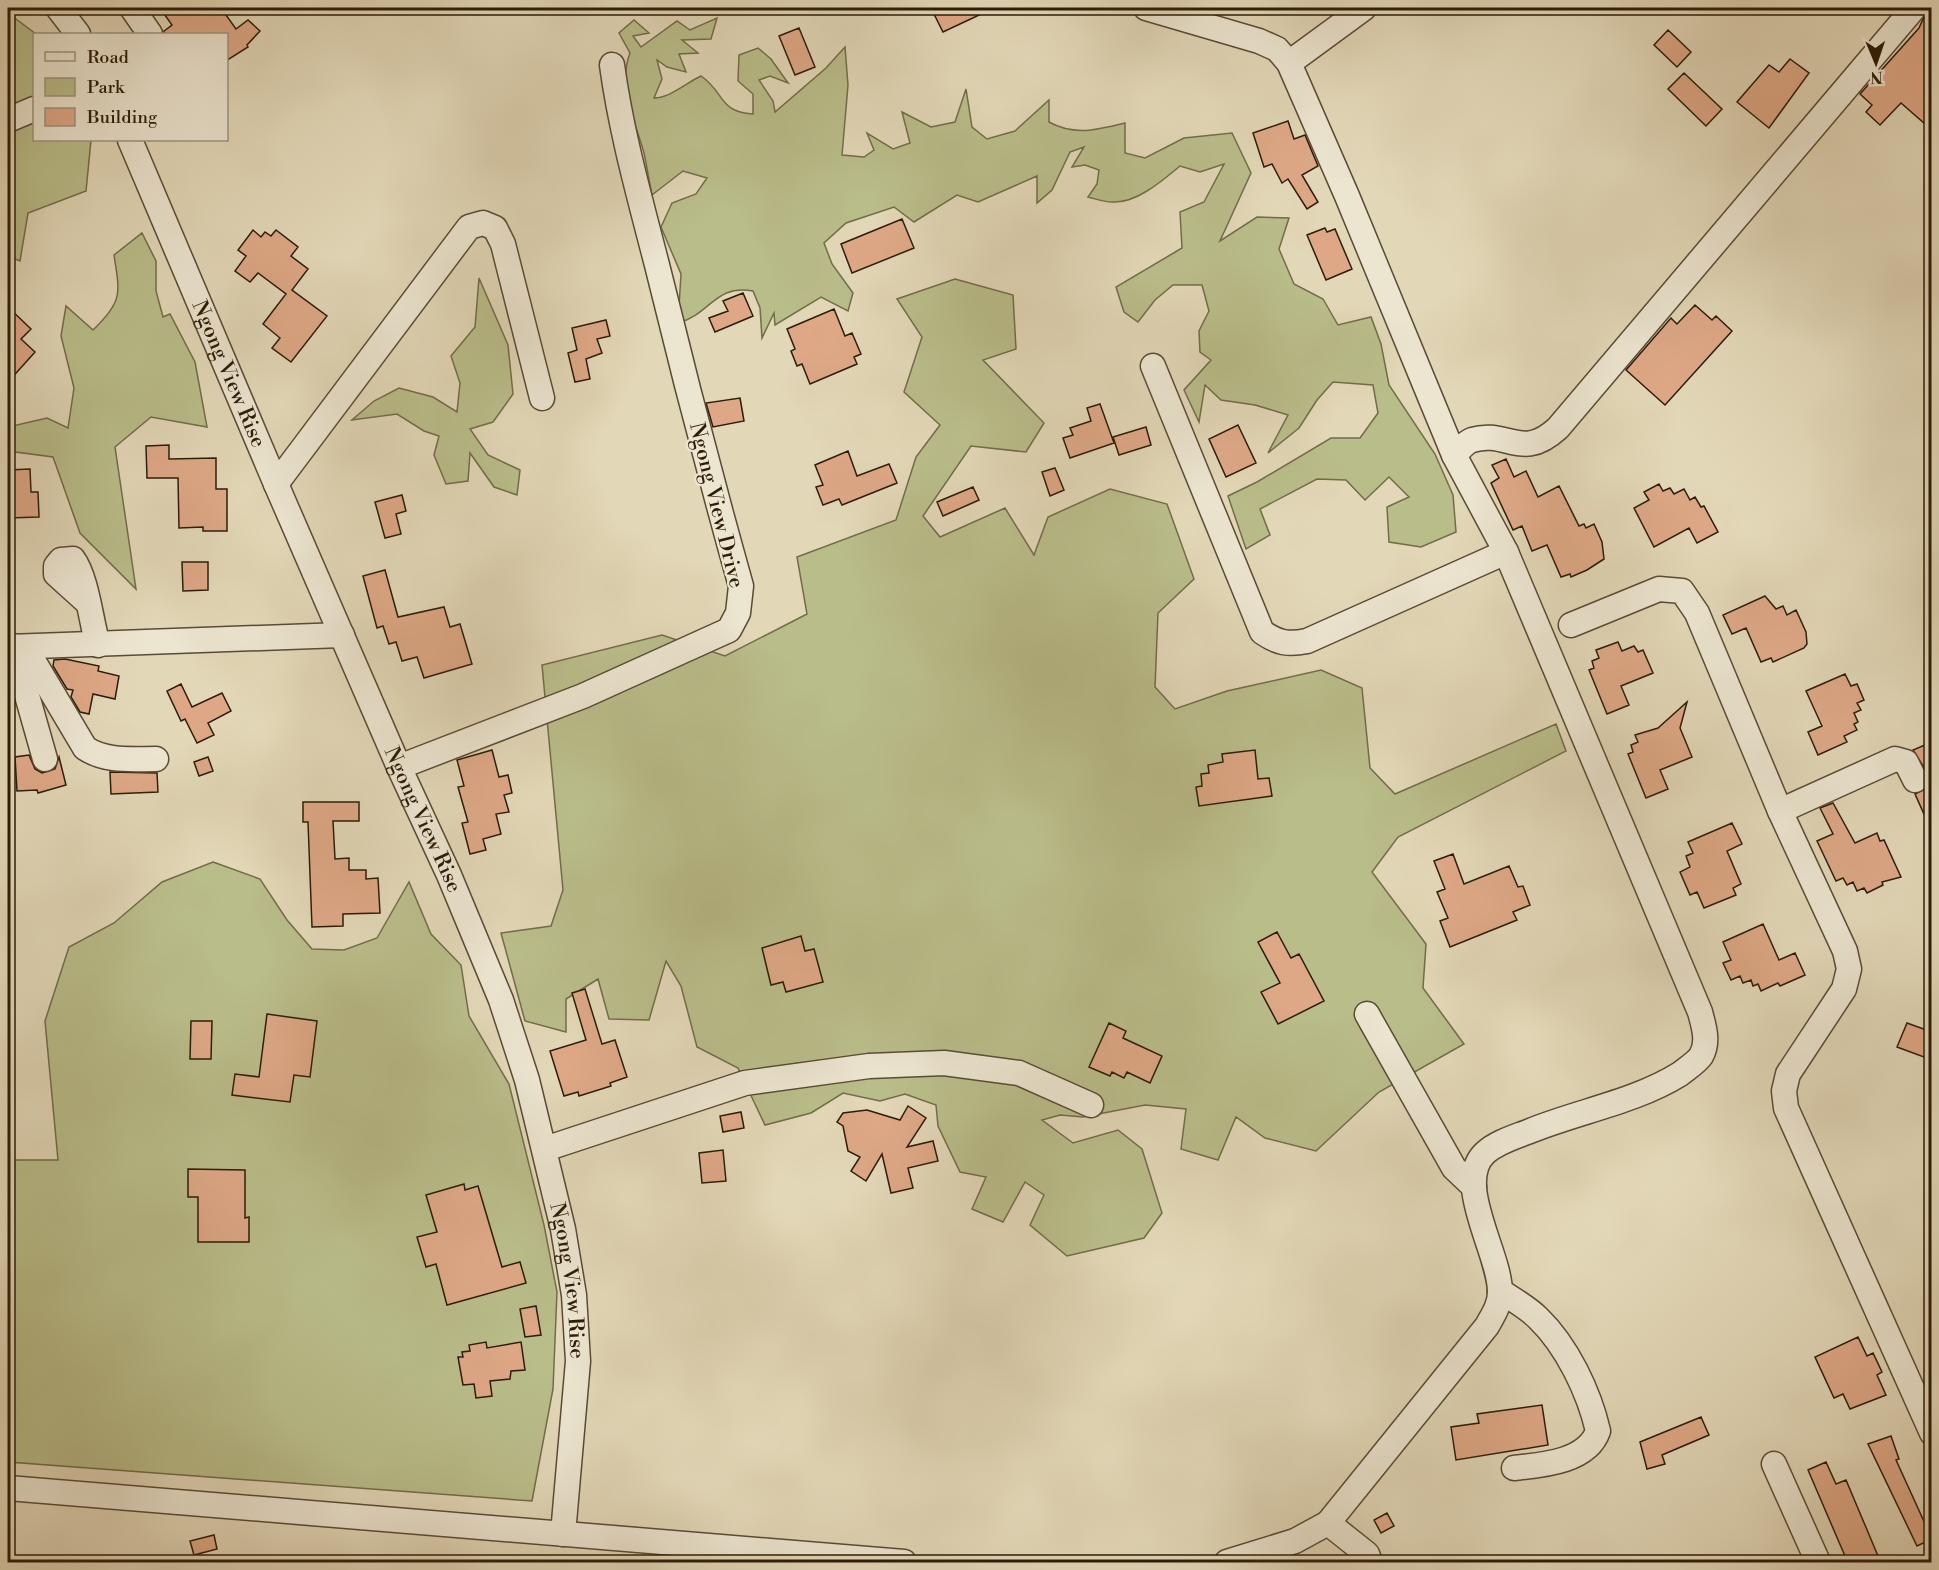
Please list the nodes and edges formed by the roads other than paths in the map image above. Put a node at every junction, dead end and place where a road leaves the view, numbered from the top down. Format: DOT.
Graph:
graph roads {
  1 [pos="58,8"];
  2 [pos="132,8"];
  3 [pos="1146,8"];
  4 [pos="1364,8"];
  5 [pos="1914,8"];
  6 [pos="77,33"];
  7 [pos="149,33"];
  8 [pos="1289,63"];
  9 [pos="612,65"];
  10 [pos="33,109"];
  11 [pos="8,120"];
  12 [pos="130,141"];
  13 [pos="1153,366"];
  14 [pos="542,398"];
  15 [pos="1454,455"];
  16 [pos="276,484"];
  17 [pos="1506,552"];
  18 [pos="87,602"];
  19 [pos="1572,625"];
  20 [pos="342,635"];
  21 [pos="98,645"];
  22 [pos="15,647"];
  23 [pos="45,759"];
  24 [pos="156,759"];
  25 [pos="399,767"];
  26 [pos="1915,780"];
  27 [pos="1780,811"];
  28 [pos="1367,1014"];
  29 [pos="1091,1105"];
  30 [pos="545,1149"];
  31 [pos="1474,1187"];
  32 [pos="1500,1291"];
  33 [pos="1932,1433"];
  34 [pos="1774,1464"];
  35 [pos="1514,1468"];
  36 [pos="8,1488"];
  37 [pos="1328,1523"];
  38 [pos="563,1534"];
  39 [pos="904,1563"];
  40 [pos="1227,1563"];
  41 [pos="1370,1563"];
  42 [pos="1818,1563"];
  1 -- 6 [label="street"];
  2 -- 7 [label="street"];
  3 -- 8 [label="street"];
  4 -- 8 [label="street"];
  5 -- 15 [label="street"];
  8 -- 15 [label="street"];
  9 -- 25 [label="street, Ngong View Drive"];
  10 -- 11 [label="street"];
  12 -- 16 [label="street, Ngong View Rise"];
  13 -- 17 [label="street"];
  14 -- 16 [label="street"];
  15 -- 17 [label="street"];
  16 -- 20 [label="street, Ngong View Rise"];
  17 -- 31 [label="street"];
  18 -- 21 [label="street"];
  19 -- 27 [label="street"];
  20 -- 21 [label="street"];
  20 -- 25 [label="street, Ngong View Rise"];
  21 -- 22 [label="street"];
  22 -- 23 [label="street"];
  22 -- 24 [label="street"];
  25 -- 30 [label="street, Ngong View Rise"];
  26 -- 27 [label="street"];
  27 -- 33 [label="street"];
  28 -- 31 [label="street"];
  29 -- 30 [label="street"];
  30 -- 38 [label="street, Ngong View Rise"];
  31 -- 32 [label="street"];
  32 -- 35 [label="street"];
  32 -- 37 [label="street"];
  34 -- 42 [label="street"];
  36 -- 38 [label="street"];
  37 -- 40 [label="street"];
  37 -- 41 [label="street"];
  38 -- 39 [label="street"];
}
